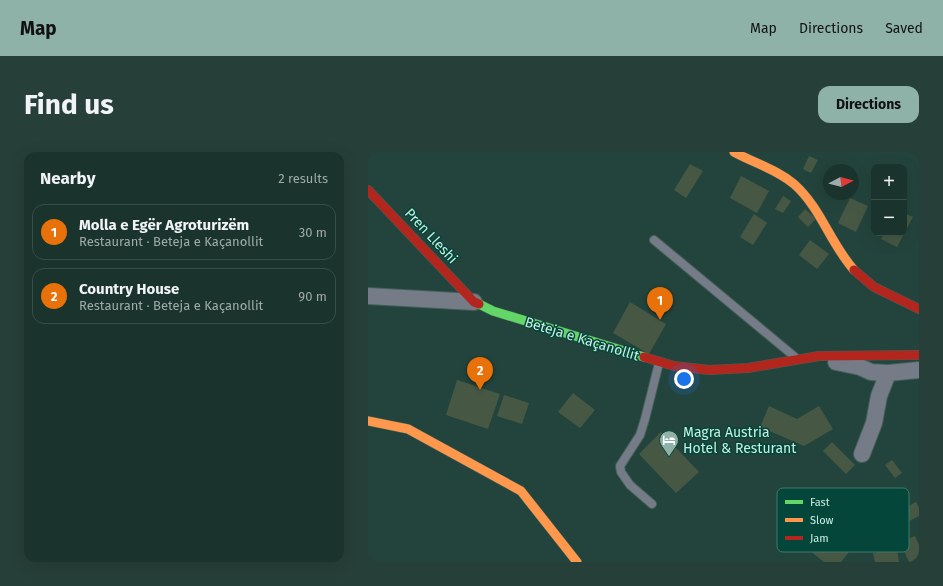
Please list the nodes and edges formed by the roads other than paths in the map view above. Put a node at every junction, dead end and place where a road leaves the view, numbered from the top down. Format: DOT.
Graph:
graph roads {
  1 [pos="734,152"];
  2 [pos="368,190"];
  3 [pos="654,240"];
  4 [pos="368,296"];
  5 [pos="474,302"];
  6 [pos="919,309"];
  7 [pos="919,355"];
  8 [pos="798,360"];
  9 [pos="659,362"];
  10 [pos="919,370"];
  11 [pos="888,373"];
  12 [pos="368,421"];
  13 [pos="862,454"];
  14 [pos="652,504"];
  15 [pos="577,562"];
  1 -- 6 [label="street"];
  2 -- 5 [label="street, Pren Lleshi"];
  3 -- 8 [label="lane"];
  4 -- 5 [label="street, Beteja e Kaçanollit"];
  5 -- 9 [label="street, Beteja e Kaçanollit"];
  7 -- 8 [label="street, Beteja e Kaçanollit"];
  8 -- 9 [label="street, Beteja e Kaçanollit"];
  8 -- 11 [label="street, Beteja e Kaçanollit"];
  9 -- 14 [label="lane"];
  10 -- 11 [label="street, Beteja e Kaçanollit"];
  11 -- 13 [label="street"];
  12 -- 15 [label="street"];
}
